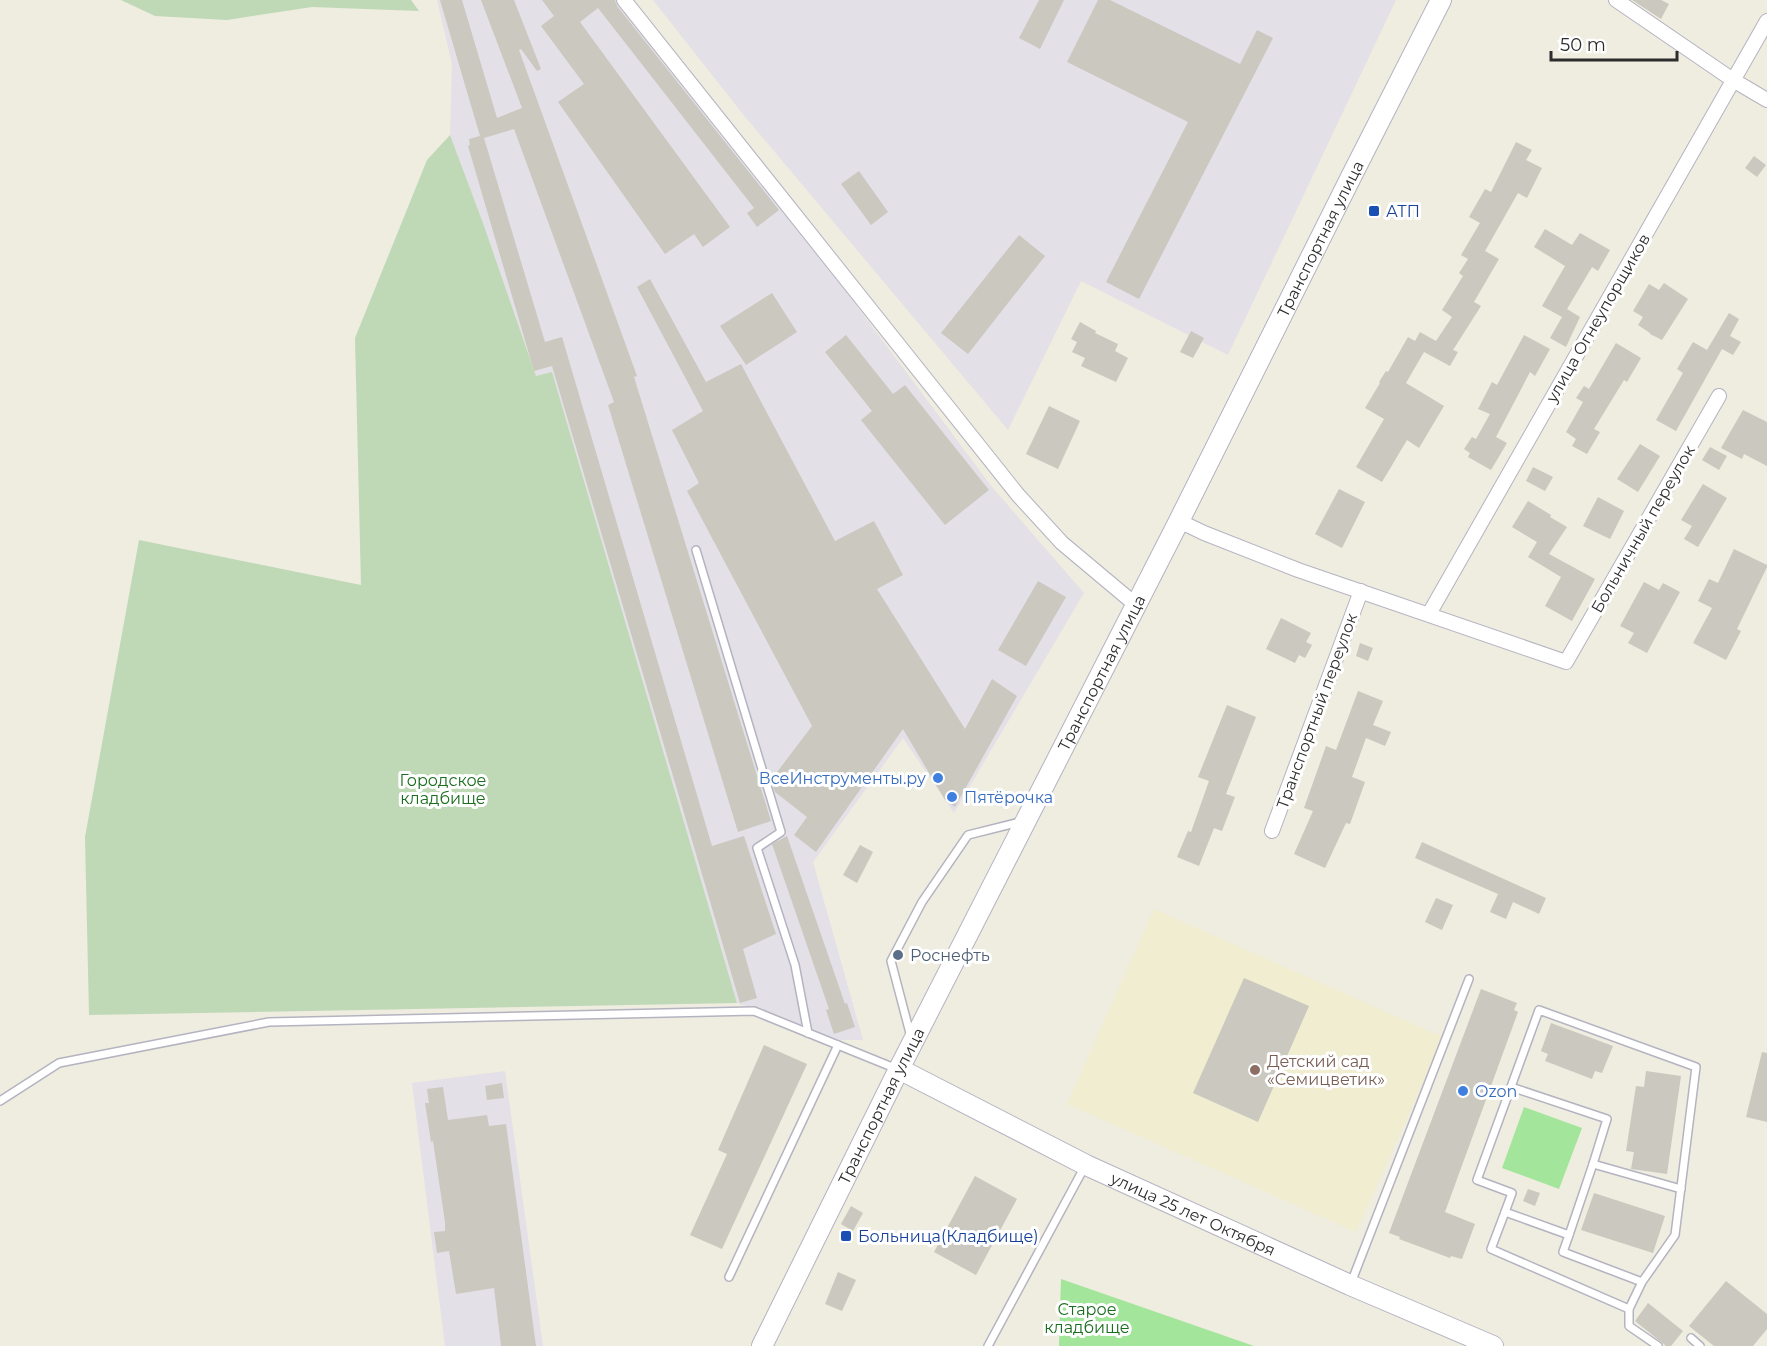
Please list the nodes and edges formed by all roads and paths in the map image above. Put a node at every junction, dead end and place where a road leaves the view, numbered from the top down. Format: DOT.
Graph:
graph roads {
  1 [pos="624,0"];
  2 [pos="1616,0"];
  3 [pos="1437,3"];
  4 [pos="1767,21"];
  5 [pos="1733,80"];
  6 [pos="1767,100"];
  7 [pos="1719,396"];
  8 [pos="1179,521"];
  9 [pos="696,550"];
  10 [pos="1361,591"];
  11 [pos="1136,605"];
  12 [pos="1429,614"];
  13 [pos="1027,820"];
  14 [pos="1272,831"];
  15 [pos="1470,978"];
  16 [pos="808,1033"];
  17 [pos="838,1045"];
  18 [pos="913,1045"];
  19 [pos="899,1070"];
  20 [pos="1511,1087"];
  21 [pos="0,1101"];
  22 [pos="1593,1164"];
  23 [pos="1086,1165"];
  24 [pos="1681,1189"];
  25 [pos="1505,1212"];
  26 [pos="1569,1236"];
  27 [pos="729,1276"];
  28 [pos="1642,1282"];
  29 [pos="1350,1286"];
  30 [pos="1629,1309"];
  31 [pos="1691,1338"];
  32 [pos="762,1346"];
  33 [pos="988,1346"];
  34 [pos="1493,1346"];
  35 [pos="1658,1346"];
  36 [pos="1700,1346"];
  1 -- 11 [label="street"];
  2 -- 5 [label="street"];
  3 -- 8 [label="main road, Транспортная улица"];
  4 -- 5 [label="street, улица Огнеупорщиков"];
  5 -- 6 [label="street"];
  5 -- 12 [label="street, улица Огнеупорщиков"];
  7 -- 12 [label="street, Больничный переулок"];
  8 -- 10 [label="street"];
  8 -- 11 [label="main road, Транспортная улица"];
  9 -- 16 [label="lane"];
  10 -- 12 [label="street"];
  10 -- 14 [label="street, Транспортный переулок"];
  11 -- 13 [label="main road, Транспортная улица"];
  13 -- 18 [label="main road, Транспортная улица"];
  13 -- 18 [label="lane"];
  15 -- 29 [label="lane"];
  16 -- 17 [label="lane"];
  16 -- 21 [label="lane"];
  17 -- 19 [label="lane"];
  17 -- 27 [label="lane"];
  18 -- 19 [label="main road, Транспортная улица"];
  19 -- 23 [label="main road, улица 25 лет Октября"];
  19 -- 32 [label="main road, Транспортная улица"];
  20 -- 22 [label="lane"];
  20 -- 24 [label="lane"];
  20 -- 25 [label="lane"];
  22 -- 24 [label="lane"];
  22 -- 26 [label="lane"];
  23 -- 29 [label="main road, улица 25 лет Октября"];
  23 -- 33 [label="lane"];
  24 -- 28 [label="lane"];
  25 -- 26 [label="lane"];
  25 -- 30 [label="lane"];
  26 -- 28 [label="lane"];
  28 -- 30 [label="lane"];
  29 -- 34 [label="main road, улица 25 лет Октября"];
  30 -- 35 [label="lane"];
  31 -- 36 [label="lane"];
}
